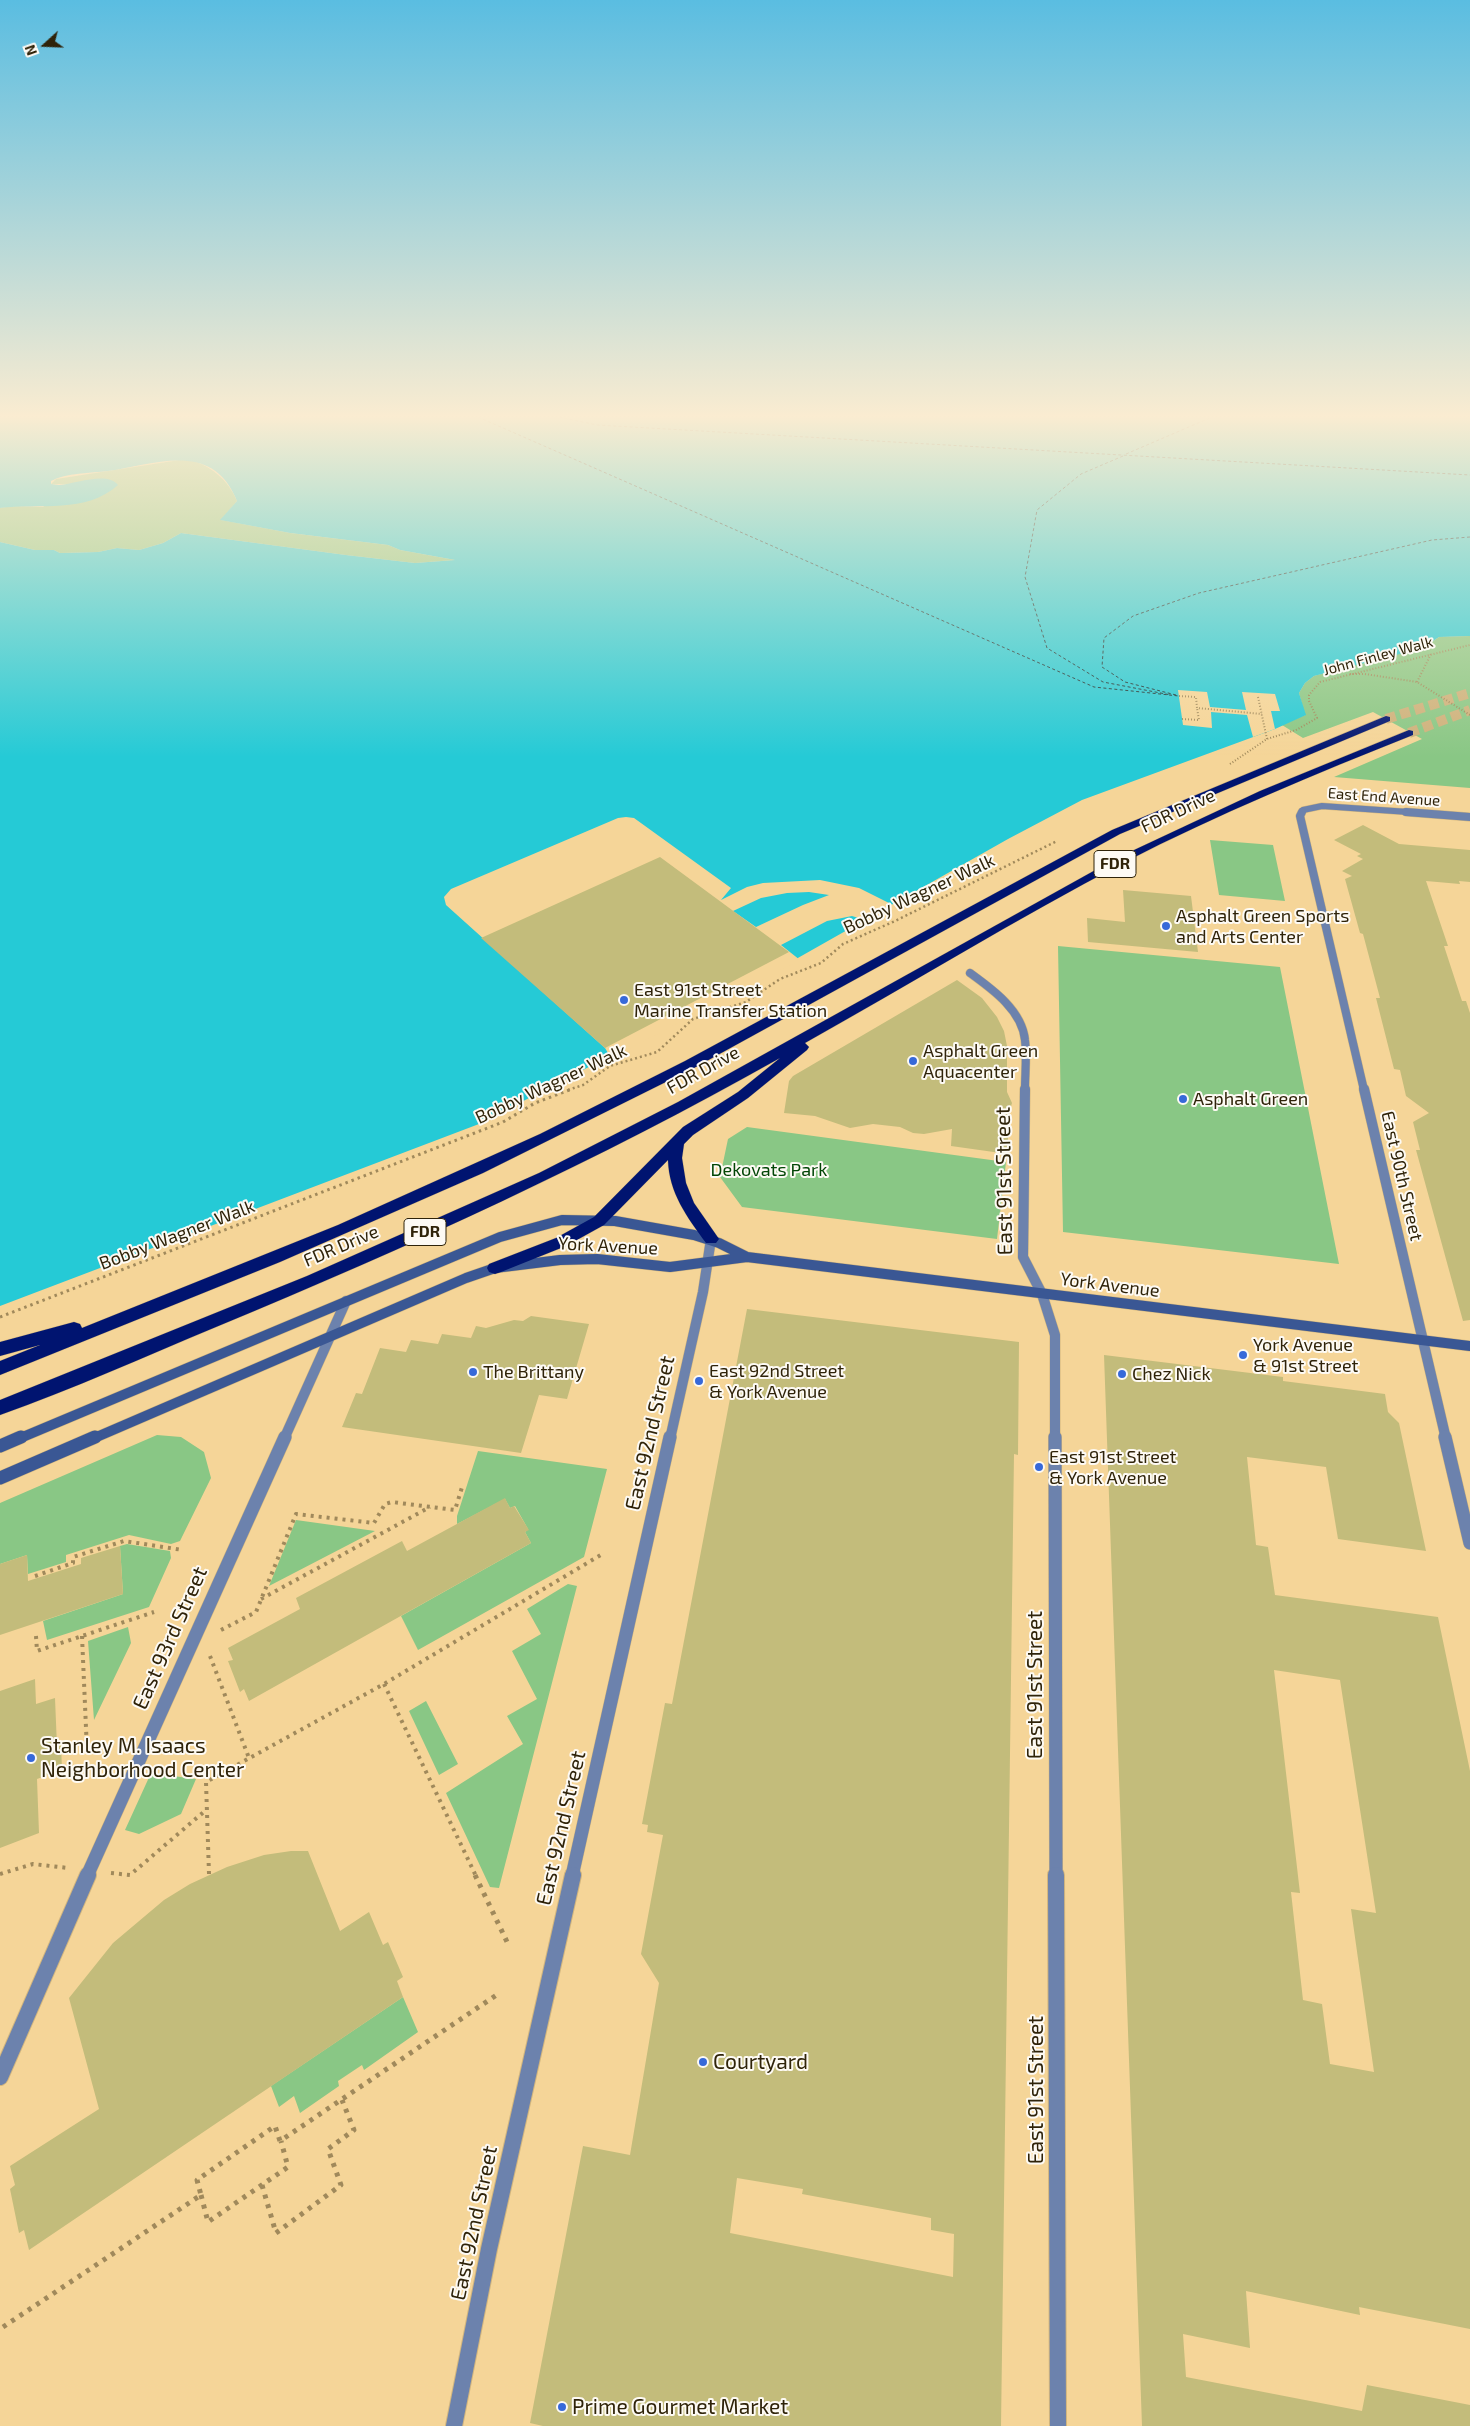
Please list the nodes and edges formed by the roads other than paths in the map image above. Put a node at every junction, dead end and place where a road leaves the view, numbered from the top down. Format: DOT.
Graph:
graph roads {
  1 [pos="1386,719"];
  2 [pos="1409,733"];
  3 [pos="1300,816"];
  4 [pos="1470,817"];
  5 [pos="970,973"];
  6 [pos="834,1020"];
  7 [pos="677,1142"];
  8 [pos="599,1221"];
  9 [pos="711,1239"];
  10 [pos="747,1257"];
  11 [pos="708,1263"];
  12 [pos="496,1268"];
  13 [pos="1042,1294"];
  14 [pos="346,1301"];
  15 [pos="136,1313"];
  16 [pos="331,1335"];
  17 [pos="1423,1341"];
  18 [pos="1470,1346"];
  19 [pos="0,1348"];
  20 [pos="0,1368"];
  21 [pos="0,1408"];
  22 [pos="0,1446"];
  23 [pos="0,1478"];
  24 [pos="1470,1543"];
  25 [pos="0,2077"];
  26 [pos="454,2426"];
  27 [pos="1058,2426"];
  1 -- 15 [label="highway, FDR Drive / FDR"];
  2 -- 6 [label="highway, FDR Drive / FDR"];
  3 -- 4 [label="street, East End Avenue"];
  3 -- 17 [label="street, East 90th Street"];
  5 -- 13 [label="street, East 91st Street"];
  6 -- 7 [label="highway"];
  6 -- 21 [label="highway, FDR Drive / FDR"];
  7 -- 8 [label="highway"];
  7 -- 9 [label="highway"];
  8 -- 9 [label="main road, York Avenue"];
  8 -- 12 [label="highway"];
  8 -- 14 [label="main road, York Avenue"];
  9 -- 10 [label="main road, York Avenue"];
  9 -- 11 [label="street, East 92nd Street"];
  10 -- 11 [label="main road, York Avenue"];
  10 -- 13 [label="main road, York Avenue"];
  11 -- 12 [label="main road, York Avenue"];
  11 -- 26 [label="street, East 92nd Street"];
  12 -- 16 [label="main road, York Avenue"];
  13 -- 17 [label="main road, York Avenue"];
  13 -- 27 [label="street, East 91st Street"];
  14 -- 16 [label="street, East 93rd Street"];
  14 -- 22 [label="main road"];
  15 -- 19 [label="highway"];
  15 -- 20 [label="highway, FDR Drive / FDR"];
  16 -- 23 [label="main road"];
  16 -- 25 [label="street, East 93rd Street"];
  17 -- 18 [label="main road, York Avenue"];
  17 -- 24 [label="street, East 90th Street"];
}
